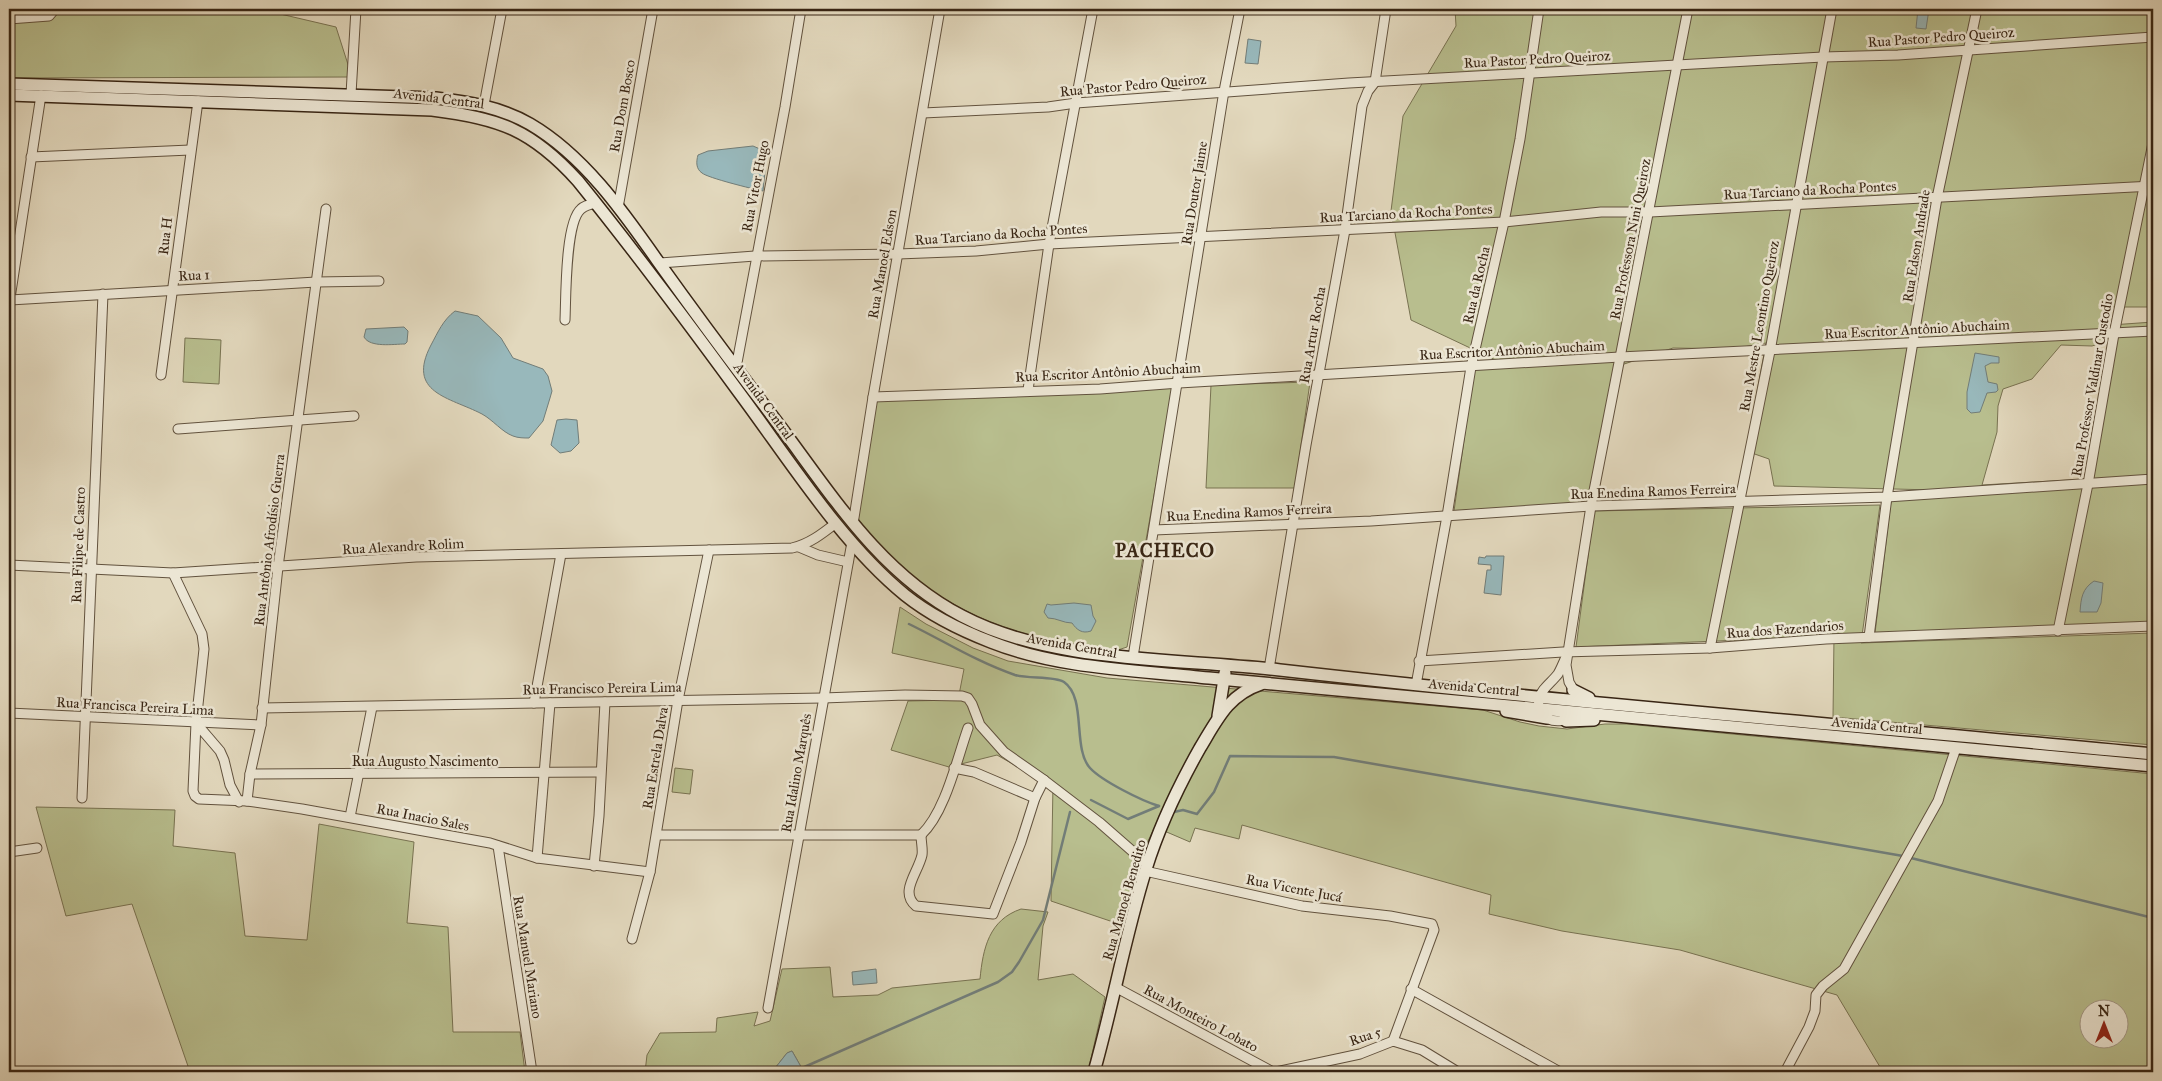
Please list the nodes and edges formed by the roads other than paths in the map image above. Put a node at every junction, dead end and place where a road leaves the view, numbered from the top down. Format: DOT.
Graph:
graph roads {
  1 [pos="55,9"];
  2 [pos="356,9"];
  3 [pos="502,9"];
  4 [pos="653,9"];
  5 [pos="800,9"];
  6 [pos="940,9"];
  7 [pos="1093,9"];
  8 [pos="1240,9"];
  9 [pos="1386,9"];
  10 [pos="1539,9"];
  11 [pos="1688,9"];
  12 [pos="1832,9"];
  13 [pos="1977,9"];
  14 [pos="9,19"];
  15 [pos="2153,37"];
  16 [pos="1970,49"];
  17 [pos="1823,57"];
  18 [pos="1678,64"];
  19 [pos="1528,73"];
  20 [pos="1375,82"];
  21 [pos="9,84"];
  22 [pos="1224,91"];
  23 [pos="9,94"];
  24 [pos="351,94"];
  25 [pos="41,95"];
  26 [pos="198,100"];
  27 [pos="1076,102"];
  28 [pos="484,105"];
  29 [pos="923,113"];
  30 [pos="2153,143"];
  31 [pos="190,150"];
  32 [pos="31,157"];
  33 [pos="2149,187"];
  34 [pos="1937,198"];
  35 [pos="596,203"];
  36 [pos="1795,205"];
  37 [pos="618,208"];
  38 [pos="326,209"];
  39 [pos="1650,212"];
  40 [pos="1504,222"];
  41 [pos="1345,230"];
  42 [pos="1201,238"];
  43 [pos="1049,244"];
  44 [pos="898,254"];
  45 [pos="755,256"];
  46 [pos="660,263"];
  47 [pos="380,281"];
  48 [pos="316,282"];
  49 [pos="173,290"];
  50 [pos="103,294"];
  51 [pos="9,303"];
  52 [pos="565,320"];
  53 [pos="2153,331"];
  54 [pos="2114,334"];
  55 [pos="1914,343"];
  56 [pos="1770,351"];
  57 [pos="1620,357"];
  58 [pos="1471,367"];
  59 [pos="736,368"];
  60 [pos="161,376"];
  61 [pos="1318,376"];
  62 [pos="1178,382"];
  63 [pos="1028,390"];
  64 [pos="873,397"];
  65 [pos="354,416"];
  66 [pos="298,421"];
  67 [pos="178,429"];
  68 [pos="2153,479"];
  69 [pos="2088,484"];
  70 [pos="1887,497"];
  71 [pos="1739,502"];
  72 [pos="1591,506"];
  73 [pos="1447,516"];
  74 [pos="836,523"];
  75 [pos="853,524"];
  76 [pos="1292,524"];
  77 [pos="1154,530"];
  78 [pos="852,542"];
  79 [pos="798,547"];
  80 [pos="709,550"];
  81 [pos="561,554"];
  82 [pos="848,562"];
  83 [pos="9,565"];
  84 [pos="278,567"];
  85 [pos="90,570"];
  86 [pos="173,573"];
  87 [pos="2153,626"];
  88 [pos="2058,631"];
  89 [pos="1869,637"];
  90 [pos="1710,648"];
  91 [pos="1568,652"];
  92 [pos="1133,657"];
  93 [pos="1419,661"];
  94 [pos="1227,665"];
  95 [pos="1269,669"];
  96 [pos="1209,678"];
  97 [pos="1224,679"];
  98 [pos="1265,682"];
  99 [pos="1416,685"];
  100 [pos="1547,686"];
  101 [pos="1523,695"];
  102 [pos="1576,695"];
  103 [pos="823,698"];
  104 [pos="678,700"];
  105 [pos="604,702"];
  106 [pos="1220,702"];
  107 [pos="1539,702"];
  108 [pos="534,703"];
  109 [pos="550,703"];
  110 [pos="1483,704"];
  111 [pos="372,707"];
  112 [pos="262,708"];
  113 [pos="1576,712"];
  114 [pos="9,713"];
  115 [pos="1621,716"];
  116 [pos="86,717"];
  117 [pos="1218,718"];
  118 [pos="1547,718"];
  119 [pos="1566,721"];
  120 [pos="196,723"];
  121 [pos="261,725"];
  122 [pos="968,728"];
  123 [pos="1956,748"];
  124 [pos="2153,754"];
  125 [pos="2153,766"];
  126 [pos="954,768"];
  127 [pos="600,772"];
  128 [pos="250,774"];
  129 [pos="544,774"];
  130 [pos="359,775"];
  131 [pos="1044,780"];
  132 [pos="82,798"];
  133 [pos="1035,798"];
  134 [pos="243,801"];
  135 [pos="350,817"];
  136 [pos="657,835"];
  137 [pos="921,835"];
  138 [pos="799,836"];
  139 [pos="498,846"];
  140 [pos="37,848"];
  141 [pos="9,852"];
  142 [pos="537,858"];
  143 [pos="594,866"];
  144 [pos="1146,868"];
  145 [pos="650,872"];
  146 [pos="632,939"];
  147 [pos="1115,987"];
  148 [pos="1412,989"];
  149 [pos="768,1008"];
  150 [pos="1393,1041"];
  151 [pos="532,1072"];
  152 [pos="1094,1072"];
  153 [pos="1274,1072"];
  154 [pos="1458,1072"];
  155 [pos="1560,1072"];
  156 [pos="1785,1072"];
  1 -- 14 [label="street"];
  2 -- 24 [label="street"];
  3 -- 28 [label="street"];
  4 -- 37 [label="street, Rua Dom Bosco"];
  5 -- 45 [label="street, Rua Vitor Hugo"];
  6 -- 29 [label="street, Rua Manoel Edson"];
  7 -- 27 [label="street"];
  8 -- 22 [label="street, Rua Doutor Jaime"];
  9 -- 20 [label="street, Rua Artur Rocha"];
  10 -- 19 [label="street, Rua da Rocha"];
  11 -- 18 [label="street, Rua Professora Nini Queiroz"];
  12 -- 17 [label="street, Rua Mestre Leontino Queiroz"];
  13 -- 16 [label="street, Rua Edson Andrade"];
  15 -- 16 [label="street, Rua Pastor Pedro Queiroz"];
  16 -- 17 [label="street, Rua Pastor Pedro Queiroz"];
  16 -- 34 [label="street, Rua Edson Andrade"];
  17 -- 18 [label="street, Rua Pastor Pedro Queiroz"];
  17 -- 36 [label="street, Rua Mestre Leontino Queiroz"];
  18 -- 19 [label="street, Rua Pastor Pedro Queiroz"];
  18 -- 39 [label="street, Rua Professora Nini Queiroz"];
  19 -- 20 [label="street, Rua Pastor Pedro Queiroz"];
  19 -- 40 [label="street, Rua da Rocha"];
  20 -- 22 [label="street, Rua Pastor Pedro Queiroz"];
  20 -- 41 [label="street, Rua Artur Rocha"];
  21 -- 24 [label="main road, Avenida Central"];
  22 -- 27 [label="street, Rua Pastor Pedro Queiroz"];
  22 -- 42 [label="street, Rua Doutor Jaime"];
  23 -- 25 [label="main road, Avenida Central"];
  24 -- 28 [label="main road, Avenida Central"];
  25 -- 26 [label="main road, Avenida Central"];
  25 -- 32 [label="street"];
  26 -- 31 [label="street, Rua H"];
  26 -- 35 [label="main road, Avenida Central"];
  27 -- 29 [label="street, Rua Pastor Pedro Queiroz"];
  27 -- 43 [label="street"];
  28 -- 37 [label="main road, Avenida Central"];
  29 -- 44 [label="street, Rua Manoel Edson"];
  30 -- 33 [label="street, Rua Professor Valdinar Custodio"];
  31 -- 32 [label="street"];
  31 -- 49 [label="street, Rua H"];
  32 -- 51 [label="street"];
  33 -- 34 [label="street, Rua Tarciano da Rocha Pontes"];
  33 -- 54 [label="street, Rua Professor Valdinar Custodio"];
  34 -- 36 [label="street, Rua Tarciano da Rocha Pontes"];
  34 -- 55 [label="street, Rua Edson Andrade"];
  35 -- 52 [label="street"];
  35 -- 74 [label="main road, Avenida Central"];
  36 -- 39 [label="street, Rua Tarciano da Rocha Pontes"];
  36 -- 56 [label="street, Rua Mestre Leontino Queiroz"];
  37 -- 46 [label="main road, Avenida Central"];
  38 -- 48 [label="street, Rua Antônio Afrodísio Guerra"];
  39 -- 40 [label="street, Rua Tarciano da Rocha Pontes"];
  39 -- 57 [label="street, Rua Professora Nini Queiroz"];
  40 -- 41 [label="street, Rua Tarciano da Rocha Pontes"];
  40 -- 58 [label="street, Rua da Rocha"];
  41 -- 42 [label="street, Rua Tarciano da Rocha Pontes"];
  41 -- 61 [label="street, Rua Artur Rocha"];
  42 -- 43 [label="street, Rua Tarciano da Rocha Pontes"];
  42 -- 62 [label="street, Rua Doutor Jaime"];
  43 -- 44 [label="street, Rua Tarciano da Rocha Pontes"];
  43 -- 63 [label="street"];
  44 -- 45 [label="street, Rua Tarciano da Rocha Pontes"];
  44 -- 64 [label="street, Rua Manoel Edson"];
  45 -- 46 [label="street, Rua Tarciano da Rocha Pontes"];
  45 -- 59 [label="street, Rua Vitor Hugo"];
  46 -- 59 [label="main road, Avenida Central"];
  47 -- 48 [label="street, Rua 1"];
  48 -- 49 [label="street, Rua 1"];
  48 -- 66 [label="street, Rua Antônio Afrodísio Guerra"];
  49 -- 50 [label="street, Rua 1"];
  49 -- 60 [label="street, Rua H"];
  50 -- 51 [label="street, Rua 1"];
  50 -- 85 [label="street, Rua Filipe de Castro"];
  53 -- 54 [label="street, Rua Escritor Antônio Abuchaim"];
  54 -- 55 [label="street, Rua Escritor Antônio Abuchaim"];
  54 -- 69 [label="street, Rua Professor Valdinar Custodio"];
  55 -- 56 [label="street, Rua Escritor Antônio Abuchaim"];
  55 -- 70 [label="street, Rua Edson Andrade"];
  56 -- 57 [label="street, Rua Escritor Antônio Abuchaim"];
  56 -- 71 [label="street, Rua Mestre Leontino Queiroz"];
  57 -- 58 [label="street, Rua Escritor Antônio Abuchaim"];
  57 -- 72 [label="street, Rua Professora Nini Queiroz"];
  58 -- 61 [label="street, Rua Escritor Antônio Abuchaim"];
  58 -- 73 [label="street, Rua da Rocha"];
  59 -- 75 [label="main road, Avenida Central"];
  61 -- 62 [label="street, Rua Escritor Antônio Abuchaim"];
  61 -- 76 [label="street, Rua Artur Rocha"];
  62 -- 63 [label="street, Rua Escritor Antônio Abuchaim"];
  62 -- 77 [label="street, Rua Doutor Jaime"];
  63 -- 64 [label="street, Rua Escritor Antônio Abuchaim"];
  64 -- 75 [label="street, Rua Manoel Edson"];
  65 -- 66 [label="street"];
  66 -- 67 [label="street"];
  66 -- 84 [label="street, Rua Antônio Afrodísio Guerra"];
  68 -- 69 [label="street, Rua Enedina Ramos Ferreira"];
  69 -- 70 [label="street, Rua Enedina Ramos Ferreira"];
  69 -- 88 [label="street, Rua Professor Valdinar Custodio"];
  70 -- 71 [label="street, Rua Enedina Ramos Ferreira"];
  70 -- 89 [label="street, Rua Edson Andrade"];
  71 -- 72 [label="street, Rua Enedina Ramos Ferreira"];
  71 -- 90 [label="street, Rua Mestre Leontino Queiroz"];
  72 -- 73 [label="street, Rua Enedina Ramos Ferreira"];
  72 -- 91 [label="street, Rua Professora Nini Queiroz"];
  73 -- 76 [label="street, Rua Enedina Ramos Ferreira"];
  73 -- 93 [label="street, Rua da Rocha"];
  74 -- 78 [label="main road, Avenida Central"];
  74 -- 79 [label="street, Rua Alexandre Rolim"];
  75 -- 92 [label="main road, Avenida Central"];
  76 -- 77 [label="street, Rua Enedina Ramos Ferreira"];
  76 -- 95 [label="street, Rua Artur Rocha"];
  77 -- 92 [label="street, Rua Doutor Jaime"];
  78 -- 82 [label="street, Rua Idalino Marquês"];
  78 -- 96 [label="main road, Avenida Central"];
  79 -- 80 [label="street, Rua Alexandre Rolim"];
  79 -- 82 [label="street, Rua Alexandre Rolim"];
  80 -- 81 [label="street, Rua Alexandre Rolim"];
  80 -- 104 [label="street, Rua Estrela Dalva"];
  81 -- 84 [label="street, Rua Alexandre Rolim"];
  81 -- 108 [label="street"];
  82 -- 103 [label="street, Rua Idalino Marquês"];
  83 -- 85 [label="street, Rua Alexandre Rolim"];
  84 -- 86 [label="street, Rua Alexandre Rolim"];
  84 -- 112 [label="street, Rua Antônio Afrodísio Guerra"];
  85 -- 86 [label="street, Rua Alexandre Rolim"];
  85 -- 116 [label="street, Rua Filipe de Castro"];
  86 -- 120 [label="street"];
  87 -- 88 [label="street, Rua dos Fazendarios"];
  88 -- 89 [label="street, Rua dos Fazendarios"];
  89 -- 90 [label="street, Rua dos Fazendarios"];
  90 -- 91 [label="street, Rua dos Fazendarios"];
  91 -- 93 [label="street, Rua dos Fazendarios"];
  91 -- 100 [label="street"];
  91 -- 102 [label="street"];
  92 -- 94 [label="main road, Avenida Central"];
  93 -- 99 [label="street, Rua da Rocha"];
  94 -- 95 [label="main road, Avenida Central"];
  94 -- 97 [label="main road, Rua Manoel Benedito"];
  95 -- 99 [label="main road, Avenida Central"];
  96 -- 97 [label="main road, Avenida Central"];
  96 -- 106 [label="main road"];
  97 -- 98 [label="main road, Avenida Central"];
  97 -- 106 [label="main road, Rua Manoel Benedito"];
  98 -- 110 [label="main road, Avenida Central"];
  98 -- 117 [label="main road, Rua Manoel Benedito"];
  99 -- 101 [label="main road, Avenida Central"];
  100 -- 101 [label="main road"];
  100 -- 102 [label="street"];
  100 -- 107 [label="street"];
  101 -- 107 [label="main road, Avenida Central"];
  102 -- 107 [label="main road, Avenida Central"];
  102 -- 113 [label="street"];
  102 -- 124 [label="main road, Avenida Central"];
  103 -- 104 [label="street, Rua Francisco Pereira Lima"];
  103 -- 131 [label="street, Rua Francisco Pereira Lima"];
  103 -- 138 [label="street, Rua Idalino Marquês"];
  104 -- 105 [label="street, Rua Francisco Pereira Lima"];
  104 -- 136 [label="street, Rua Estrela Dalva"];
  105 -- 109 [label="street, Rua Francisco Pereira Lima"];
  105 -- 127 [label="street"];
  106 -- 117 [label="main road, Rua Manoel Benedito"];
  107 -- 110 [label="main road, Avenida Central"];
  107 -- 113 [label="main road, Avenida Central"];
  107 -- 118 [label="street"];
  108 -- 109 [label="street, Rua Francisco Pereira Lima"];
  108 -- 111 [label="street, Rua Francisco Pereira Lima"];
  109 -- 129 [label="street"];
  110 -- 118 [label="main road"];
  111 -- 112 [label="street, Rua Francisco Pereira Lima"];
  111 -- 130 [label="street"];
  112 -- 121 [label="street, Rua Antônio Afrodísio Guerra"];
  113 -- 115 [label="main road, Avenida Central"];
  113 -- 119 [label="street"];
  114 -- 116 [label="street, Rua Francisca Pereira Lima"];
  115 -- 119 [label="main road"];
  115 -- 123 [label="main road, Avenida Central"];
  116 -- 120 [label="street, Rua Francisca Pereira Lima"];
  116 -- 132 [label="street, Rua Filipe de Castro"];
  117 -- 144 [label="main road, Rua Manoel Benedito"];
  118 -- 119 [label="street"];
  120 -- 121 [label="street, Rua Francisca Pereira Lima"];
  120 -- 134 [label="street"];
  120 -- 134 [label="street, Rua Inacio Sales"];
  121 -- 128 [label="street, Rua Antônio Afrodísio Guerra"];
  122 -- 126 [label="street"];
  123 -- 125 [label="main road, Avenida Central"];
  123 -- 156 [label="street"];
  126 -- 133 [label="street"];
  126 -- 137 [label="street"];
  127 -- 129 [label="street, Rua Augusto Nascimento"];
  127 -- 143 [label="street"];
  128 -- 130 [label="street, Rua Augusto Nascimento"];
  128 -- 134 [label="street, Rua Antônio Afrodísio Guerra"];
  129 -- 130 [label="street, Rua Augusto Nascimento"];
  129 -- 142 [label="street"];
  130 -- 135 [label="street"];
  131 -- 133 [label="street"];
  131 -- 144 [label="street"];
  133 -- 137 [label="street"];
  134 -- 135 [label="street, Rua Inacio Sales"];
  135 -- 139 [label="street, Rua Inacio Sales"];
  136 -- 138 [label="street"];
  136 -- 145 [label="street, Rua Estrela Dalva"];
  137 -- 138 [label="street"];
  138 -- 149 [label="street, Rua Idalino Marquês"];
  139 -- 142 [label="street, Rua Inacio Sales"];
  139 -- 151 [label="street, Rua Manuel Mariano"];
  140 -- 141 [label="street"];
  142 -- 143 [label="street, Rua Inacio Sales"];
  143 -- 145 [label="street, Rua Inacio Sales"];
  144 -- 147 [label="main road, Rua Manoel Benedito"];
  144 -- 148 [label="street, Rua Vicente Jucá"];
  145 -- 146 [label="street, Rua Estrela Dalva"];
  147 -- 152 [label="main road, Rua Manoel Benedito"];
  147 -- 153 [label="street, Rua Monteiro Lobato"];
  148 -- 150 [label="street"];
  148 -- 155 [label="street"];
  150 -- 153 [label="street, Rua 5"];
  150 -- 154 [label="street, Rua 5"];
}
